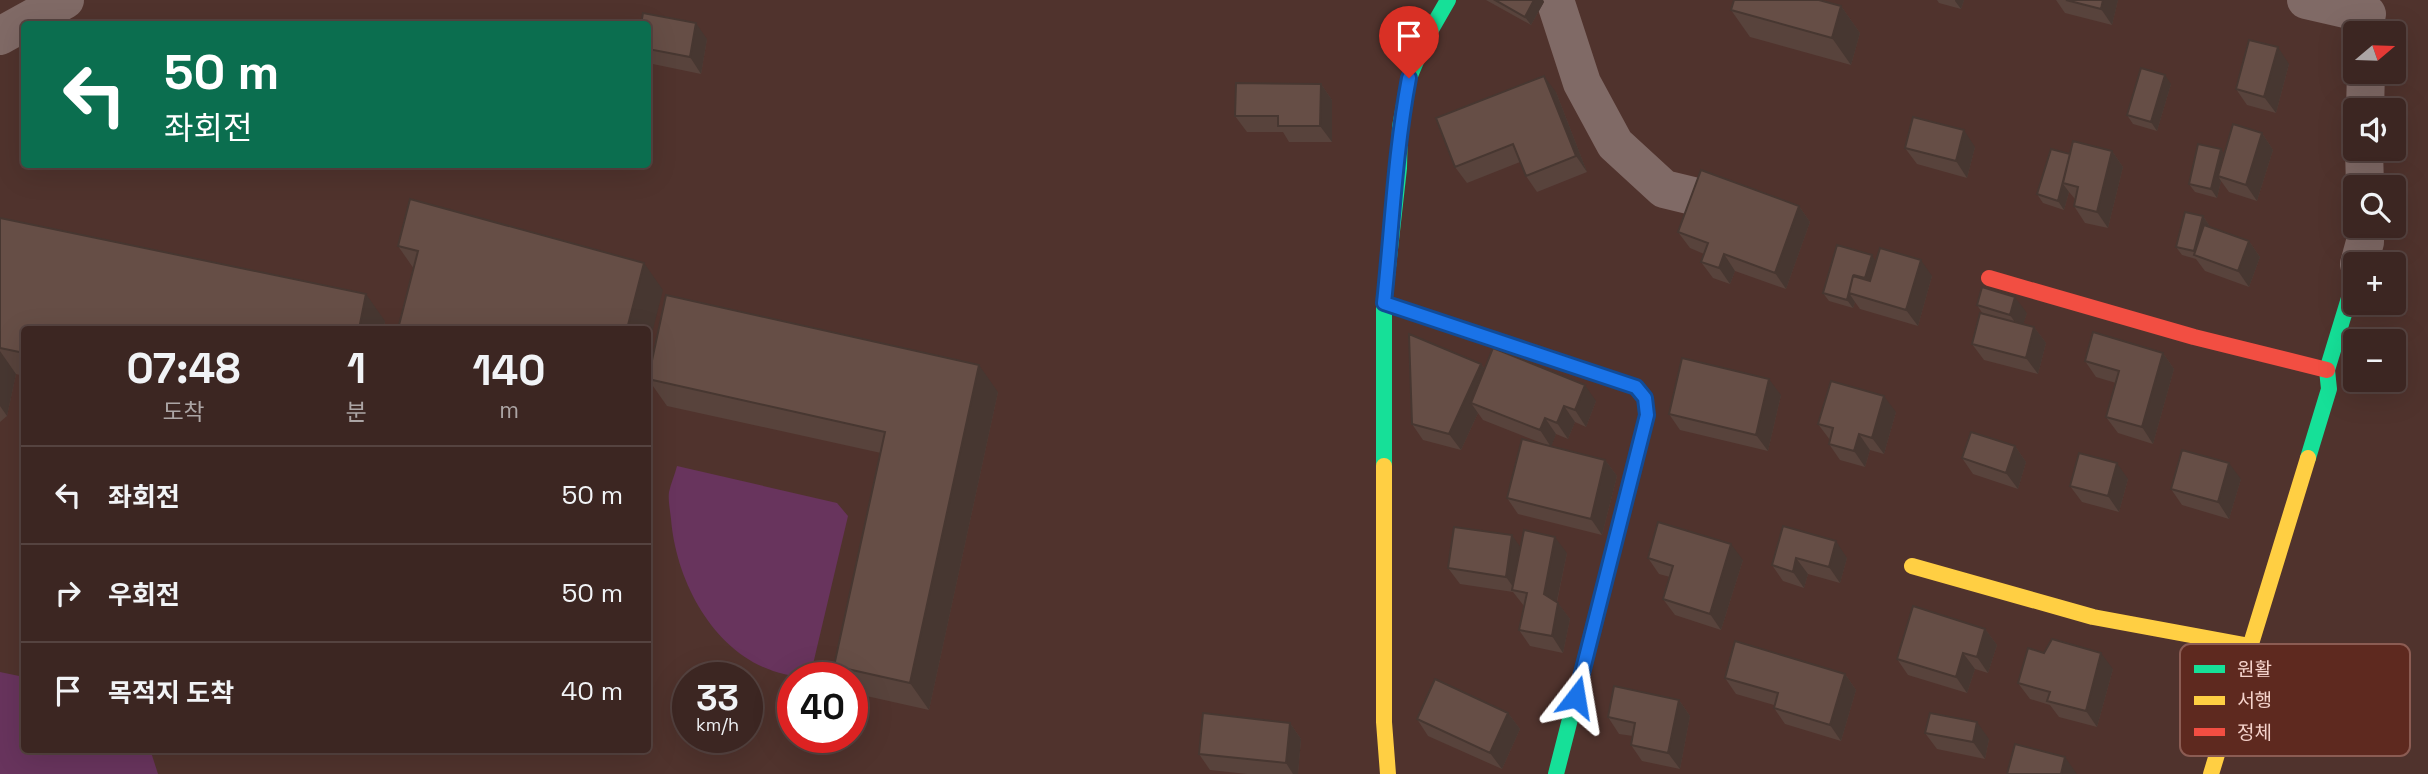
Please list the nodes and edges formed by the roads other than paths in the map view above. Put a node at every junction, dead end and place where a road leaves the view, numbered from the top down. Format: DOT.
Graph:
graph roads {
  1 [pos="65,0"];
  2 [pos="1448,0"];
  3 [pos="1555,0"];
  4 [pos="2306,0"];
  5 [pos="2374,16"];
  6 [pos="27,21"];
  7 [pos="21,24"];
  8 [pos="0,36"];
  9 [pos="1697,197"];
  10 [pos="1990,278"];
  11 [pos="1384,303"];
  12 [pos="2344,315"];
  13 [pos="2327,369"];
  14 [pos="1912,566"];
  15 [pos="2239,644"];
  16 [pos="2251,644"];
  17 [pos="2216,756"];
  18 [pos="1388,774"];
  19 [pos="1556,774"];
  20 [pos="2211,774"];
  1 -- 6 [label="street"];
  2 -- 11 [label="street"];
  3 -- 9 [label="street"];
  4 -- 5 [label="street"];
  7 -- 8 [label="street"];
  10 -- 13 [label="street"];
  11 -- 18 [label="street"];
  11 -- 19 [label="street"];
  12 -- 13 [label="street"];
  13 -- 16 [label="street"];
  14 -- 15 [label="street"];
  17 -- 20 [label="street"];
}
